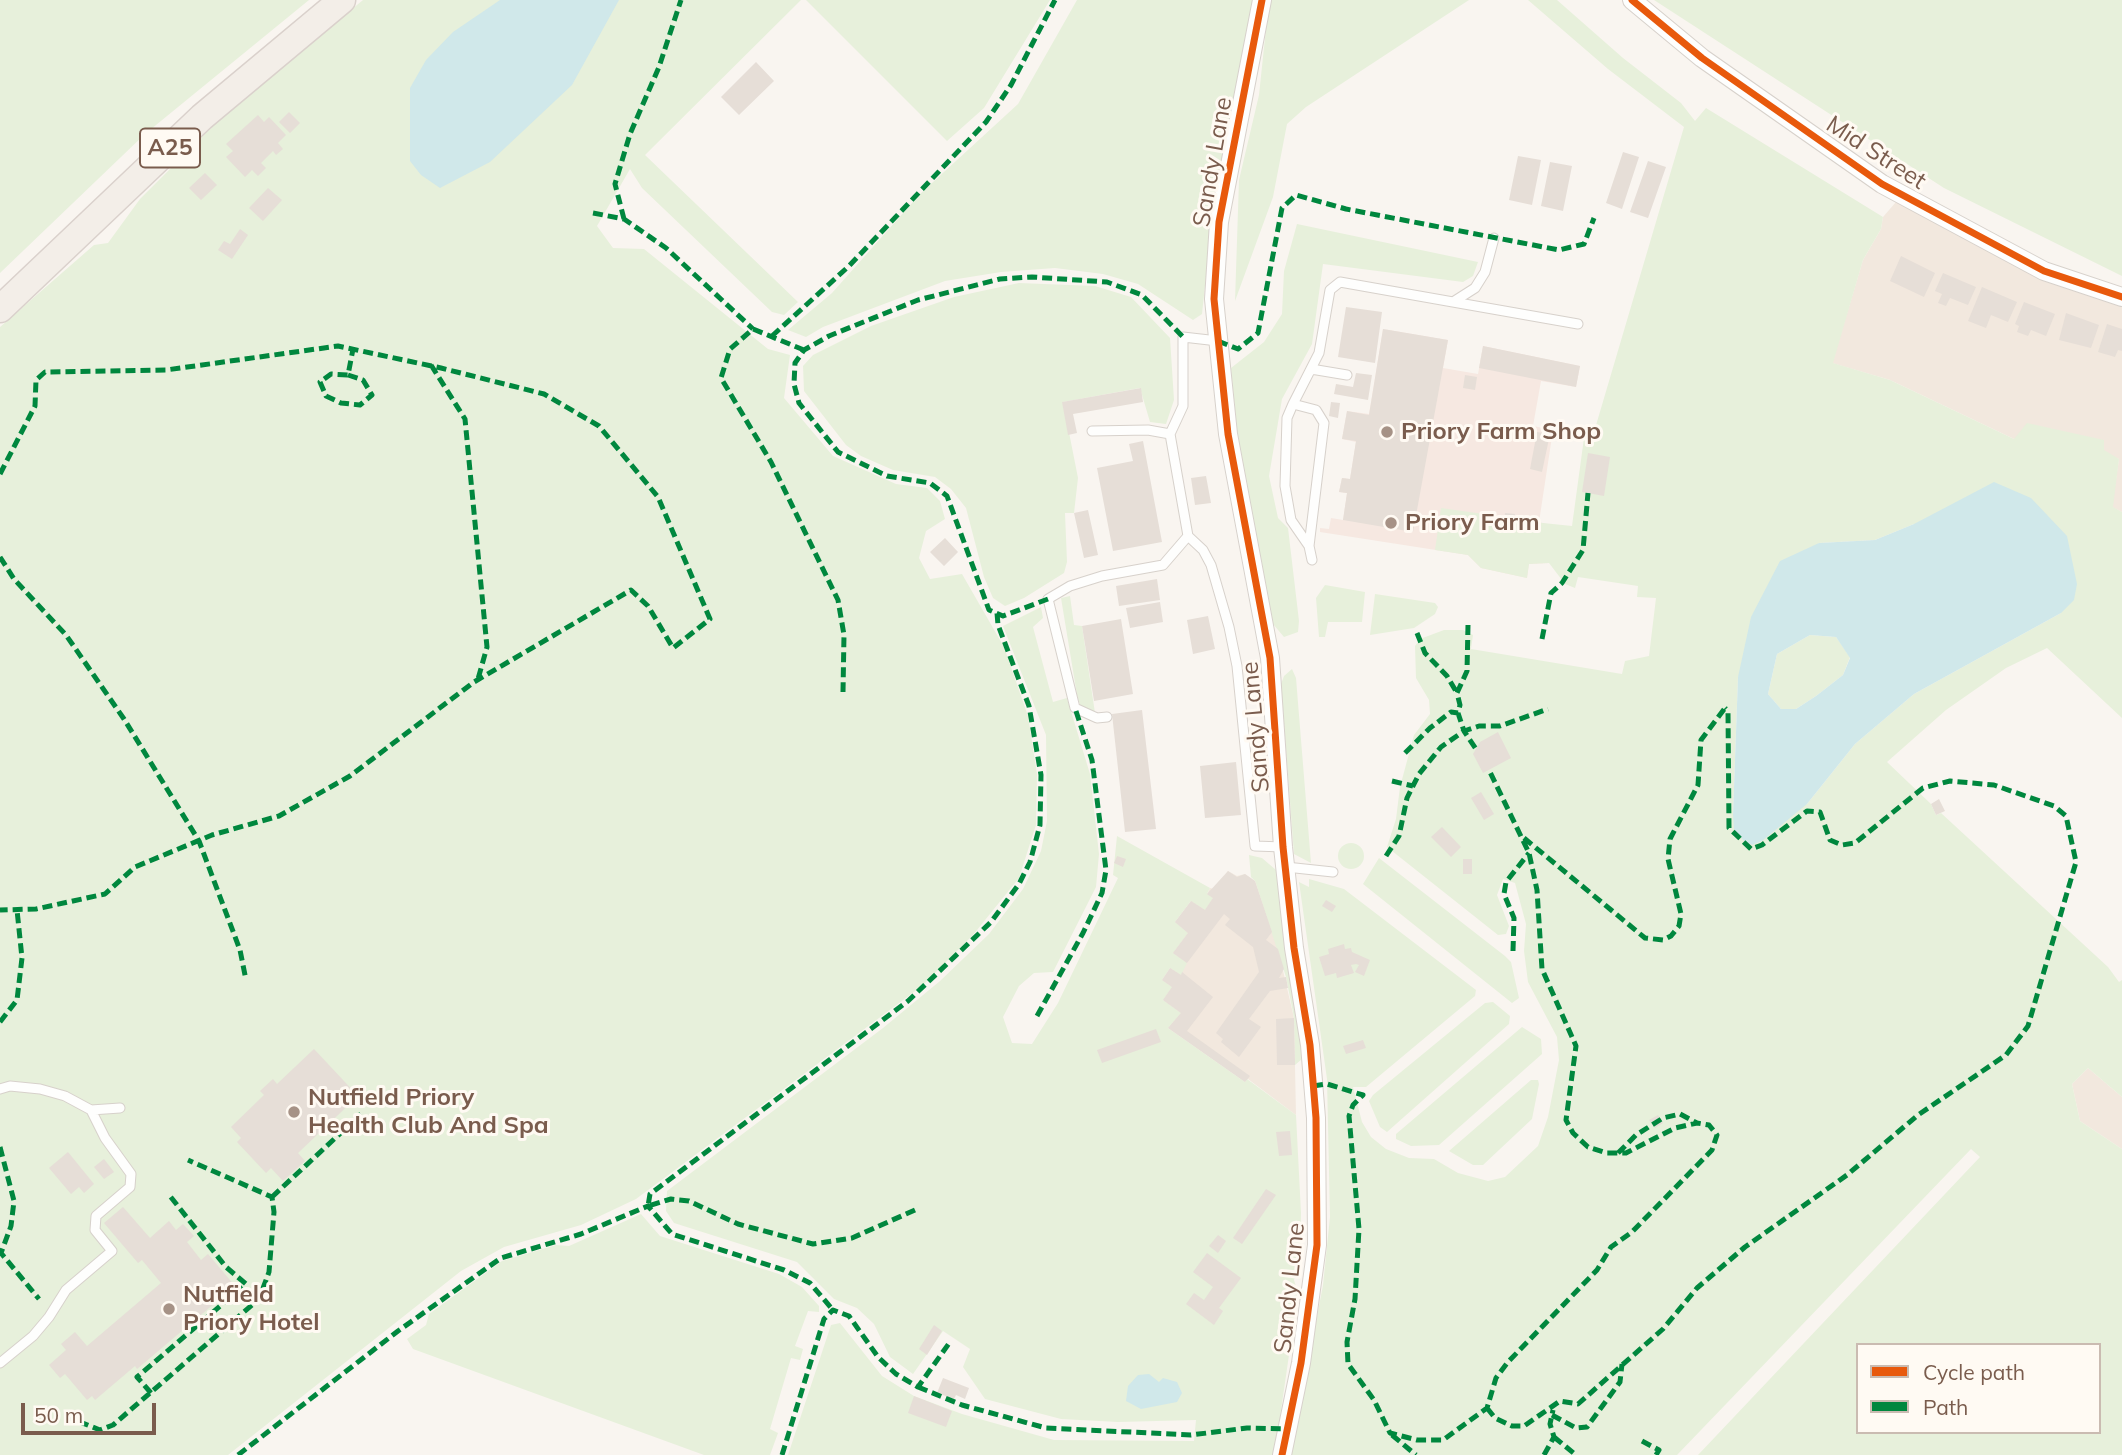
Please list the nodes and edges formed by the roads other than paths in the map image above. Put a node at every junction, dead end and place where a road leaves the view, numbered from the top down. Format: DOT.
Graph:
graph roads {
  1 [pos="342,0"];
  2 [pos="1262,0"];
  3 [pos="1632,0"];
  4 [pos="1494,238"];
  5 [pos="2122,296"];
  6 [pos="1453,302"];
  7 [pos="0,309"];
  8 [pos="1578,324"];
  9 [pos="1218,341"];
  10 [pos="1311,369"];
  11 [pos="1347,375"];
  12 [pos="1293,404"];
  13 [pos="1092,431"];
  14 [pos="1170,434"];
  15 [pos="1188,536"];
  16 [pos="1309,545"];
  17 [pos="1312,560"];
  18 [pos="1107,717"];
  19 [pos="1283,847"];
  20 [pos="1286,867"];
  21 [pos="1333,872"];
  22 [pos="0,1089"];
  23 [pos="120,1108"];
  24 [pos="91,1110"];
  25 [pos="0,1363"];
  26 [pos="1282,1455"];
  1 -- 7 [label="main road, A25"];
  2 -- 9 [label="street, Sandy Lane"];
  3 -- 5 [label="street, Mid Street"];
  4 -- 6 [label="lane"];
  6 -- 8 [label="lane"];
  6 -- 10 [label="lane"];
  9 -- 14 [label="lane"];
  9 -- 19 [label="street, Sandy Lane"];
  10 -- 11 [label="lane"];
  10 -- 12 [label="lane"];
  12 -- 16 [label="lane"];
  12 -- 16 [label="lane"];
  13 -- 14 [label="lane"];
  14 -- 15 [label="lane"];
  15 -- 18 [label="lane"];
  15 -- 19 [label="lane"];
  16 -- 17 [label="lane"];
  19 -- 20 [label="street, Sandy Lane"];
  20 -- 21 [label="lane"];
  20 -- 26 [label="street, Sandy Lane"];
  22 -- 24 [label="lane"];
  23 -- 24 [label="lane"];
  24 -- 25 [label="lane"];
}
